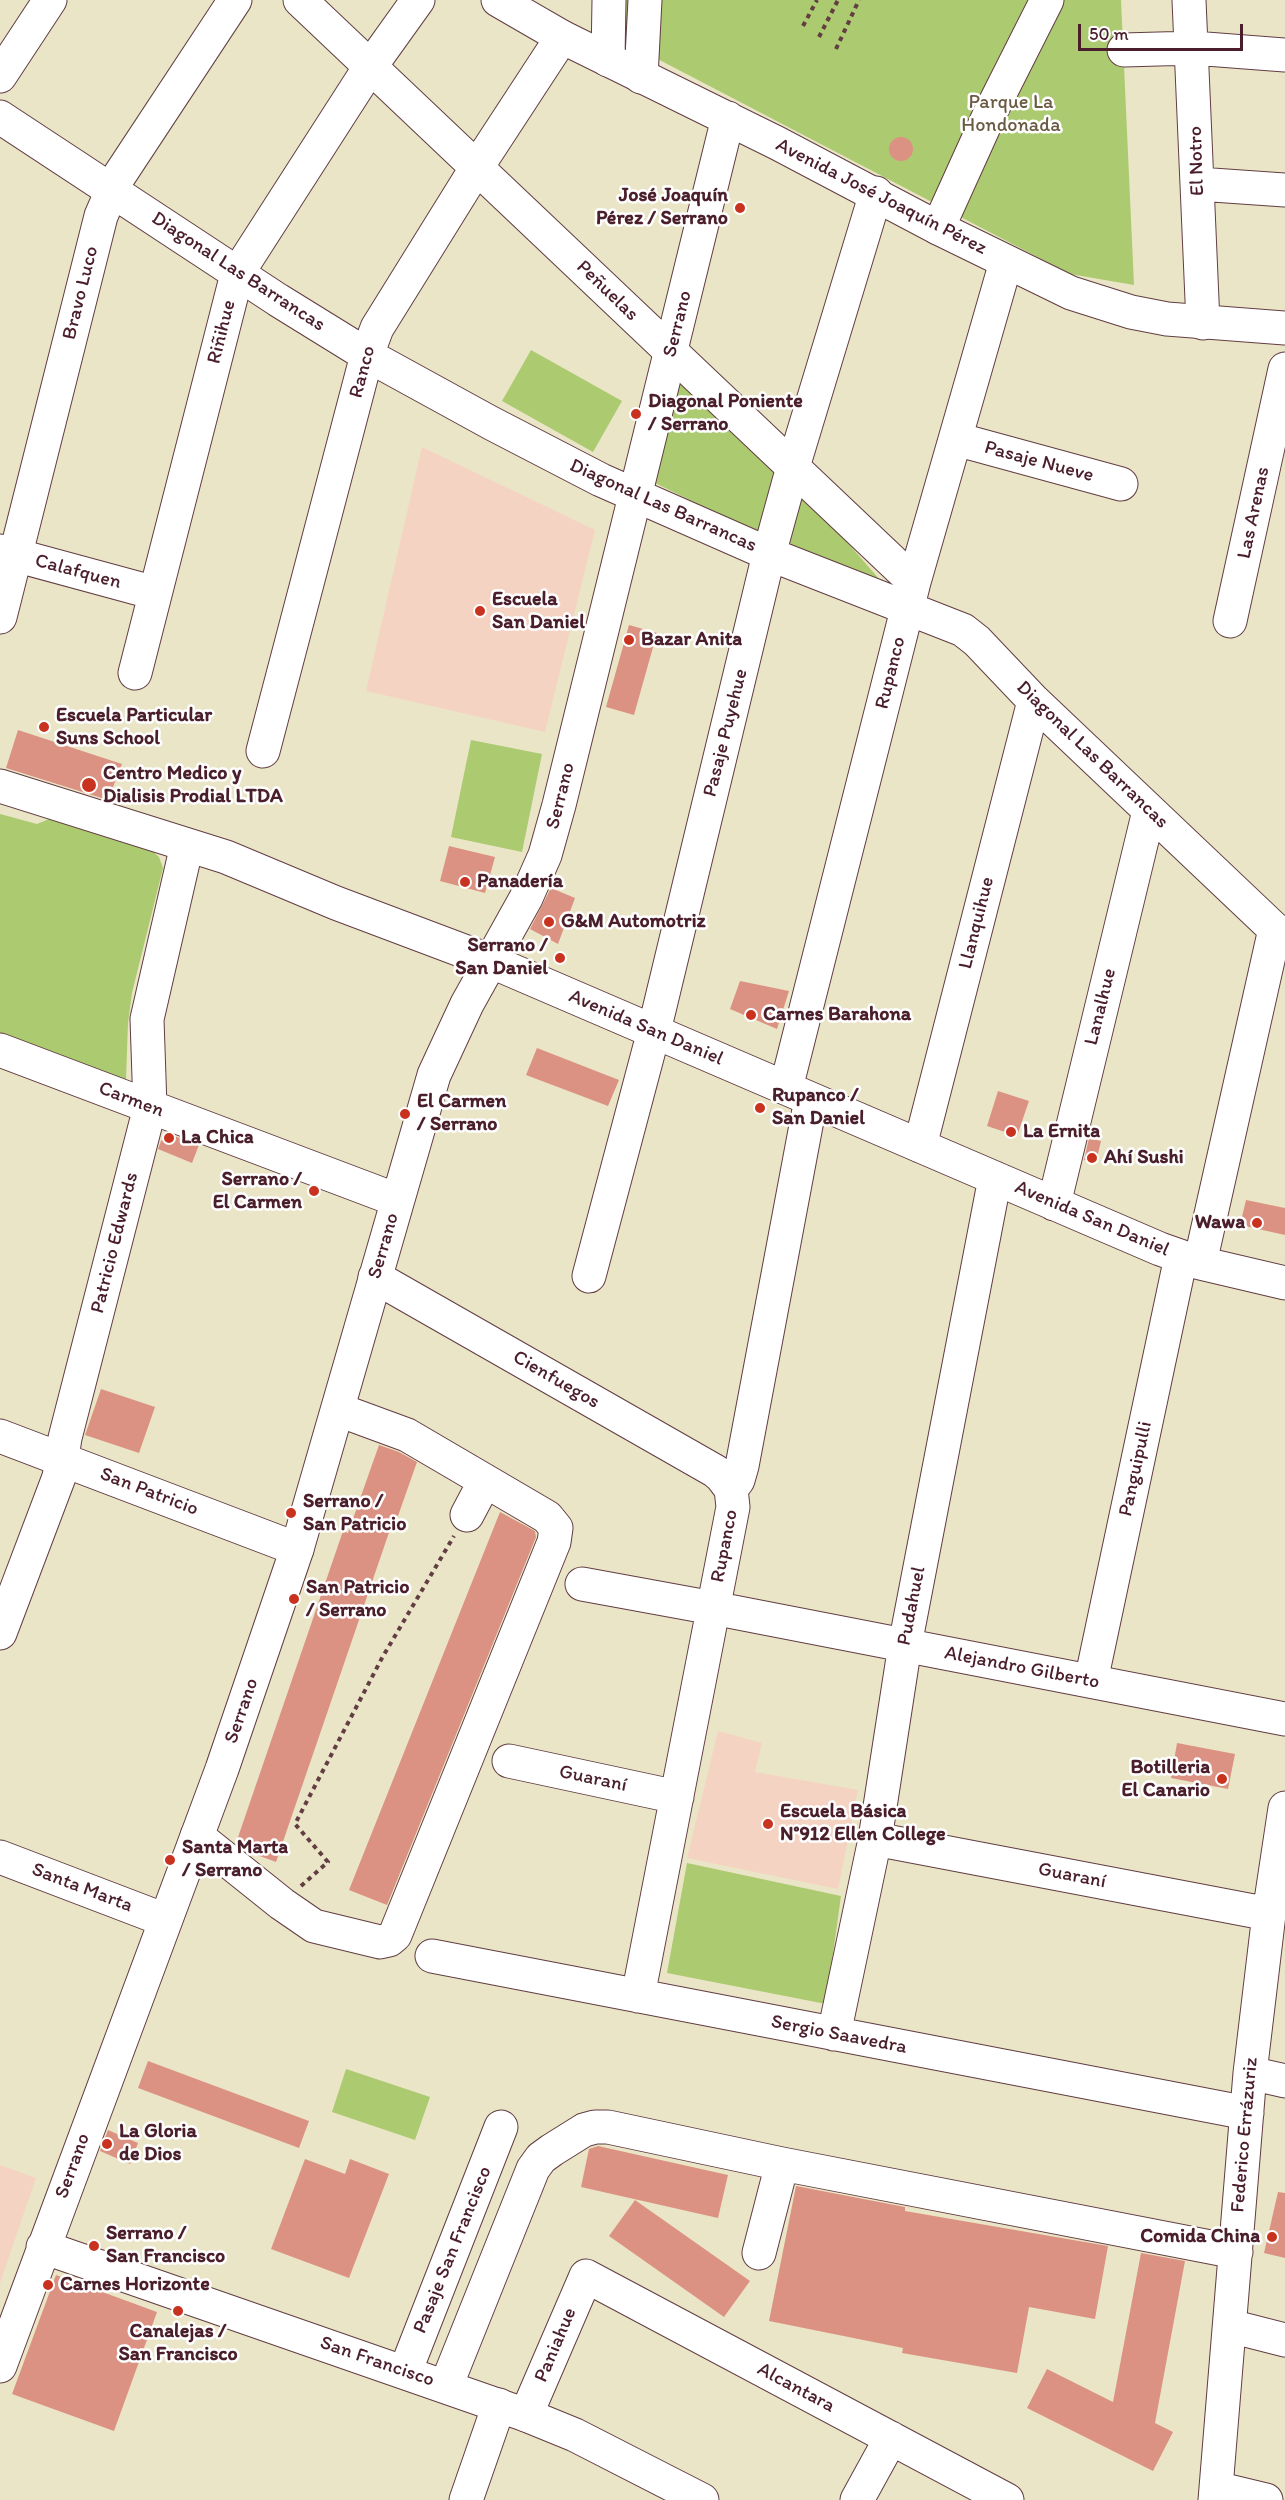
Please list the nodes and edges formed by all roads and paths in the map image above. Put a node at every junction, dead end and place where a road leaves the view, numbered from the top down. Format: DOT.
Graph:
graph roads {
  1 [pos="50,0"];
  2 [pos="235,0"];
  3 [pos="300,0"];
  4 [pos="418,0"];
  5 [pos="498,0"];
  6 [pos="609,0"];
  7 [pos="645,0"];
  8 [pos="817,0"];
  9 [pos="838,0"];
  10 [pos="859,0"];
  11 [pos="1047,0"];
  12 [pos="1189,0"];
  13 [pos="803,26"];
  14 [pos="562,37"];
  15 [pos="819,37"];
  16 [pos="1193,48"];
  17 [pos="836,49"];
  18 [pos="1124,50"];
  19 [pos="1285,55"];
  20 [pos="608,60"];
  21 [pos="370,67"];
  22 [pos="0,76"];
  23 [pos="641,77"];
  24 [pos="0,117"];
  25 [pos="728,118"];
  26 [pos="477,167"];
  27 [pos="1198,184"];
  28 [pos="112,190"];
  29 [pos="1285,190"];
  30 [pos="876,193"];
  31 [pos="938,228"];
  32 [pos="1006,262"];
  33 [pos="237,274"];
  34 [pos="1203,323"];
  35 [pos="1285,328"];
  36 [pos="671,352"];
  37 [pos="367,355"];
  38 [pos="1285,369"];
  39 [pos="956,439"];
  40 [pos="793,467"];
  41 [pos="1121,484"];
  42 [pos="635,495"];
  43 [pos="8,553"];
  44 [pos="769,554"];
  45 [pos="155,593"];
  46 [pos="911,595"];
  47 [pos="0,617"];
  48 [pos="1230,621"];
  49 [pos="135,673"];
  50 [pos="1034,701"];
  51 [pos="263,751"];
  52 [pos="0,786"];
  53 [pos="1149,811"];
  54 [pos="187,845"];
  55 [pos="1282,933"];
  56 [pos="490,960"];
  57 [pos="654,1031"];
  58 [pos="0,1050"];
  59 [pos="798,1094"];
  60 [pos="150,1107"];
  61 [pos="920,1146"];
  62 [pos="995,1178"];
  63 [pos="398,1200"];
  64 [pos="1054,1204"];
  65 [pos="1191,1260"];
  66 [pos="589,1276"];
  67 [pos="375,1277"];
  68 [pos="1285,1283"];
  69 [pos="339,1410"];
  70 [pos="0,1436"];
  71 [pos="61,1459"];
  72 [pos="485,1481"];
  73 [pos="731,1489"];
  74 [pos="467,1515"];
  75 [pos="297,1549"];
  76 [pos="582,1584"];
  77 [pos="713,1608"];
  78 [pos="0,1633"];
  79 [pos="905,1645"];
  80 [pos="1091,1681"];
  81 [pos="1285,1719"];
  82 [pos="509,1761"];
  83 [pos="677,1797"];
  84 [pos="1285,1808"];
  85 [pos="197,1836"];
  86 [pos="875,1839"];
  87 [pos="0,1857"];
  88 [pos="282,1904"];
  89 [pos="1269,1914"];
  90 [pos="165,1920"];
  91 [pos="432,1956"];
  92 [pos="638,1996"];
  93 [pos="834,2034"];
  94 [pos="1250,2073"];
  95 [pos="1285,2081"];
  96 [pos="1247,2113"];
  97 [pos="501,2127"];
  98 [pos="782,2164"];
  99 [pos="43,2247"];
  100 [pos="1236,2252"];
  101 [pos="759,2253"];
  102 [pos="586,2276"];
  103 [pos="1230,2326"];
  104 [pos="1285,2340"];
  105 [pos="1,2359"];
  106 [pos="405,2372"];
  107 [pos="447,2386"];
  108 [pos="512,2410"];
  109 [pos="891,2438"];
  110 [pos="1216,2494"];
  111 [pos="697,2499"];
  112 [pos="466,2500"];
  113 [pos="857,2500"];
  114 [pos="1007,2500"];
  115 [pos="1266,2500"];
  1 -- 22 [label="street"];
  2 -- 28 [label="street, Bravo Luco"];
  3 -- 21 [label="street, Peñuelas"];
  4 -- 21 [label="street, Riñihue"];
  5 -- 14 [label="street, Avenida José Joaquín Pérez"];
  6 -- 20 [label="street"];
  7 -- 23 [label="street"];
  8 -- 13 [label="path"];
  9 -- 15 [label="path"];
  10 -- 17 [label="path"];
  11 -- 31 [label="street"];
  12 -- 16 [label="street, El Notro"];
  14 -- 20 [label="street, Avenida José Joaquín Pérez"];
  14 -- 26 [label="street, Ranco"];
  16 -- 18 [label="street"];
  16 -- 19 [label="street"];
  16 -- 27 [label="street, El Notro"];
  20 -- 23 [label="street, Avenida José Joaquín Pérez"];
  21 -- 26 [label="street, Peñuelas"];
  21 -- 33 [label="street, Riñihue"];
  23 -- 25 [label="street, Avenida José Joaquín Pérez"];
  24 -- 28 [label="street, Diagonal Las Barrancas"];
  25 -- 30 [label="street, Avenida José Joaquín Pérez"];
  25 -- 36 [label="street, Serrano"];
  26 -- 36 [label="street, Peñuelas"];
  26 -- 37 [label="street, Ranco"];
  27 -- 29 [label="street"];
  27 -- 34 [label="street, El Notro"];
  28 -- 33 [label="street, Diagonal Las Barrancas"];
  28 -- 43 [label="street, Bravo Luco"];
  30 -- 31 [label="street, Avenida José Joaquín Pérez"];
  30 -- 40 [label="street, Pasaje Puyehue"];
  31 -- 32 [label="street, Avenida José Joaquín Pérez"];
  32 -- 34 [label="street, Avenida José Joaquín Pérez"];
  32 -- 39 [label="street, Rupanco"];
  33 -- 37 [label="street, Diagonal Las Barrancas"];
  33 -- 45 [label="street, Riñihue"];
  34 -- 35 [label="street, Avenida José Joaquín Pérez"];
  36 -- 40 [label="street, Peñuelas"];
  36 -- 42 [label="street, Serrano"];
  37 -- 42 [label="street, Diagonal Las Barrancas"];
  37 -- 51 [label="street, Ranco"];
  38 -- 48 [label="street, Las Arenas"];
  39 -- 41 [label="street, Pasaje Nueve"];
  39 -- 46 [label="street, Rupanco"];
  40 -- 44 [label="street, Pasaje Puyehue"];
  40 -- 46 [label="street, Peñuelas"];
  42 -- 44 [label="street, Diagonal Las Barrancas"];
  42 -- 56 [label="street, Serrano"];
  43 -- 45 [label="street, Calafquen"];
  43 -- 47 [label="street, Bravo Luco"];
  44 -- 46 [label="street, Diagonal Las Barrancas"];
  44 -- 57 [label="street, Pasaje Puyehue"];
  45 -- 49 [label="street, Riñihue"];
  46 -- 50 [label="street, Diagonal Las Barrancas"];
  46 -- 59 [label="street, Rupanco"];
  50 -- 53 [label="street, Diagonal Las Barrancas"];
  50 -- 61 [label="street, Llanquihue"];
  52 -- 54 [label="street, Avenida San Daniel"];
  53 -- 55 [label="street, Diagonal Las Barrancas"];
  53 -- 64 [label="street, Lanalhue"];
  54 -- 56 [label="street, Avenida San Daniel"];
  54 -- 60 [label="street, Patricio Edwards"];
  55 -- 65 [label="street, Panguipulli"];
  56 -- 57 [label="street, Avenida San Daniel"];
  56 -- 63 [label="street, Serrano"];
  57 -- 59 [label="street, Avenida San Daniel"];
  57 -- 66 [label="street, Pasaje Puyehue"];
  58 -- 60 [label="street, Carmen"];
  59 -- 61 [label="street, Avenida San Daniel"];
  59 -- 73 [label="street, Rupanco"];
  60 -- 63 [label="street, Carmen"];
  60 -- 71 [label="street, Patricio Edwards"];
  61 -- 62 [label="street, Avenida San Daniel"];
  62 -- 64 [label="street, Avenida San Daniel"];
  62 -- 79 [label="street, Pudahuel"];
  63 -- 67 [label="street, Serrano"];
  64 -- 65 [label="street, Avenida San Daniel"];
  65 -- 68 [label="street, Avenida San Daniel"];
  65 -- 80 [label="street, Panguipulli"];
  67 -- 69 [label="street, Serrano"];
  67 -- 73 [label="street, Cienfuegos"];
  69 -- 72 [label="street"];
  69 -- 75 [label="street, Serrano"];
  70 -- 71 [label="street, San Patricio"];
  71 -- 75 [label="street, San Patricio"];
  71 -- 78 [label="street, Patricio Edwards"];
  72 -- 74 [label="street"];
  72 -- 88 [label="street"];
  73 -- 77 [label="street, Rupanco"];
  74 -- 88 [label="path"];
  75 -- 85 [label="street, Serrano"];
  76 -- 77 [label="street, Alejandro Gilberto"];
  77 -- 79 [label="street, Alejandro Gilberto"];
  77 -- 83 [label="street, Rupanco"];
  79 -- 80 [label="street, Alejandro Gilberto"];
  79 -- 86 [label="street, Pudahuel"];
  80 -- 81 [label="street, Alejandro Gilberto"];
  82 -- 83 [label="street, Guaraní"];
  83 -- 92 [label="street, Rupanco"];
  84 -- 89 [label="street, Federico Errázuriz"];
  85 -- 88 [label="street"];
  85 -- 90 [label="street, Serrano"];
  86 -- 89 [label="street, Guaraní"];
  86 -- 93 [label="street, Pudahuel"];
  87 -- 90 [label="street, Santa Marta"];
  89 -- 94 [label="street, Federico Errázuriz"];
  90 -- 99 [label="street, Serrano"];
  91 -- 92 [label="street, Sergio Saavedra"];
  92 -- 93 [label="street, Sergio Saavedra"];
  93 -- 96 [label="street, Sergio Saavedra"];
  94 -- 95 [label="street"];
  94 -- 96 [label="street, Federico Errázuriz"];
  96 -- 100 [label="street, Federico Errázuriz"];
  97 -- 106 [label="street, Pasaje San Francisco"];
  98 -- 100 [label="street"];
  98 -- 101 [label="street"];
  98 -- 107 [label="street"];
  99 -- 105 [label="street, Serrano"];
  99 -- 106 [label="street, San Francisco"];
  100 -- 103 [label="street, Federico Errázuriz"];
  102 -- 108 [label="street, Paniahue"];
  102 -- 109 [label="street, Alcantara"];
  103 -- 104 [label="street"];
  103 -- 110 [label="street, Federico Errázuriz"];
  106 -- 107 [label="street, San Francisco"];
  107 -- 108 [label="street, San Francisco"];
  108 -- 111 [label="street, San Francisco"];
  108 -- 112 [label="street, Paniahue"];
  109 -- 113 [label="street"];
  109 -- 114 [label="street, Alcantara"];
  110 -- 115 [label="street"];
}
